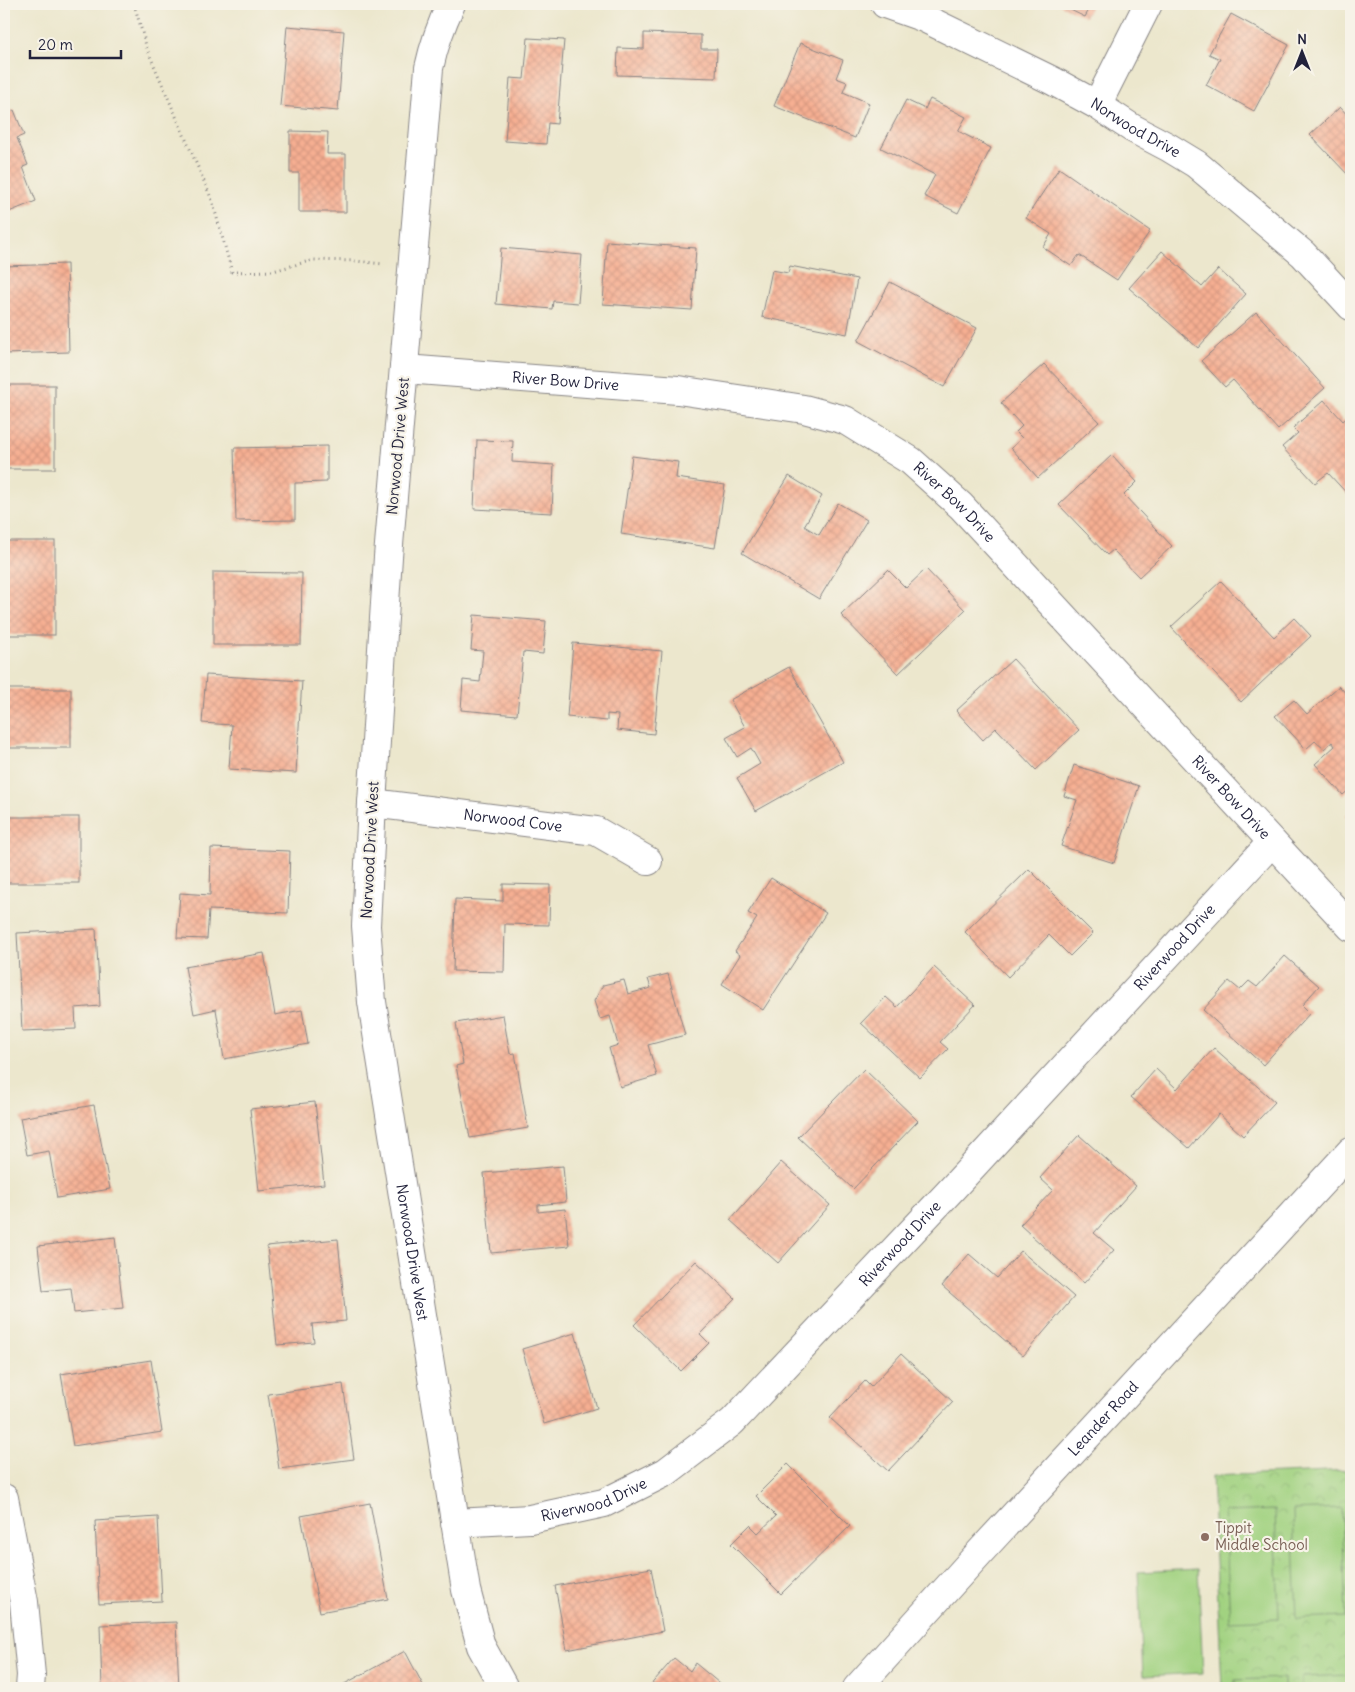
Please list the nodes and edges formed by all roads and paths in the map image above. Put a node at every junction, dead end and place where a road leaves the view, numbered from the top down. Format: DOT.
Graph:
graph roads {
  1 [pos="134,4"];
  2 [pos="452,4"];
  3 [pos="884,4"];
  4 [pos="1148,4"];
  5 [pos="1096,105"];
  6 [pos="413,269"];
  7 [pos="1349,301"];
  8 [pos="405,369"];
  9 [pos="372,803"];
  10 [pos="1272,842"];
  11 [pos="648,861"];
  12 [pos="1351,927"];
  13 [pos="1351,1152"];
  14 [pos="4,1498"];
  15 [pos="455,1523"];
  16 [pos="6,1526"];
  17 [pos="866,1685"];
  18 [pos="30,1688"];
  19 [pos="504,1688"];
  1 -- 6 [label="path"];
  2 -- 6 [label="street, Norwood Drive West"];
  3 -- 5 [label="street, Norwood Drive"];
  4 -- 5 [label="street"];
  5 -- 7 [label="street, Norwood Drive"];
  6 -- 8 [label="street, Norwood Drive West"];
  8 -- 9 [label="street, Norwood Drive West"];
  8 -- 10 [label="street, River Bow Drive"];
  9 -- 11 [label="street, Norwood Cove"];
  9 -- 15 [label="street, Norwood Drive West"];
  10 -- 12 [label="street, River Bow Drive"];
  10 -- 15 [label="street, Riverwood Drive"];
  13 -- 17 [label="street, Leander Road"];
  14 -- 16 [label="street"];
  15 -- 19 [label="street, Norwood Drive West"];
  16 -- 18 [label="street"];
}
